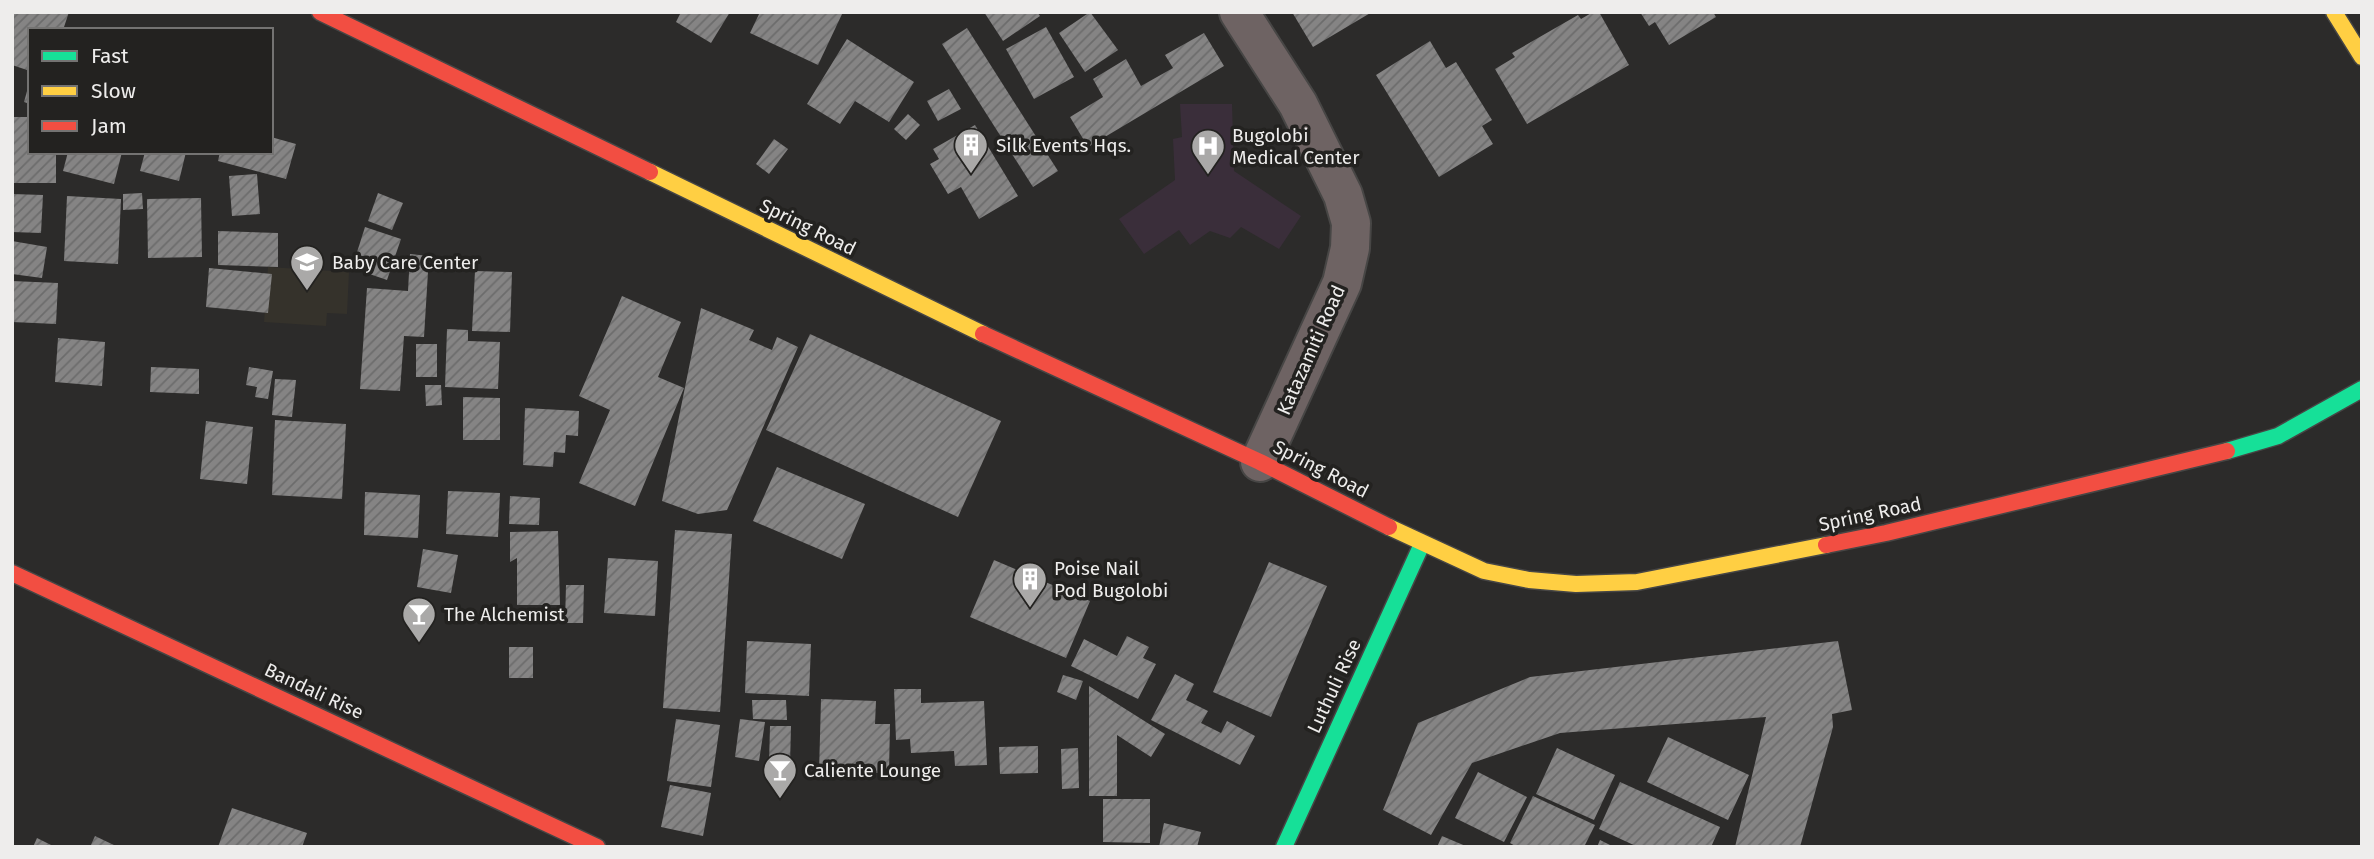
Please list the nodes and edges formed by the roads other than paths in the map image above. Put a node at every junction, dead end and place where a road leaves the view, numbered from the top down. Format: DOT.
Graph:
graph roads {
  1 [pos="320,12"];
  2 [pos="1239,12"];
  3 [pos="2334,12"];
  4 [pos="2362,57"];
  5 [pos="2362,371"];
  6 [pos="2362,389"];
  7 [pos="2333,406"];
  8 [pos="1260,461"];
  9 [pos="1422,544"];
  10 [pos="12,573"];
  11 [pos="597,847"];
  12 [pos="1284,847"];
  1 -- 8 [label="main road, Spring Road"];
  2 -- 8 [label="street, Katazamiti Road"];
  3 -- 4 [label="main road"];
  5 -- 7 [label="main road"];
  6 -- 7 [label="main road, Spring Road"];
  7 -- 9 [label="main road, Spring Road"];
  8 -- 9 [label="main road, Spring Road"];
  9 -- 12 [label="main road, Luthuli Rise"];
  10 -- 11 [label="main road, Bandali Rise"];
}
